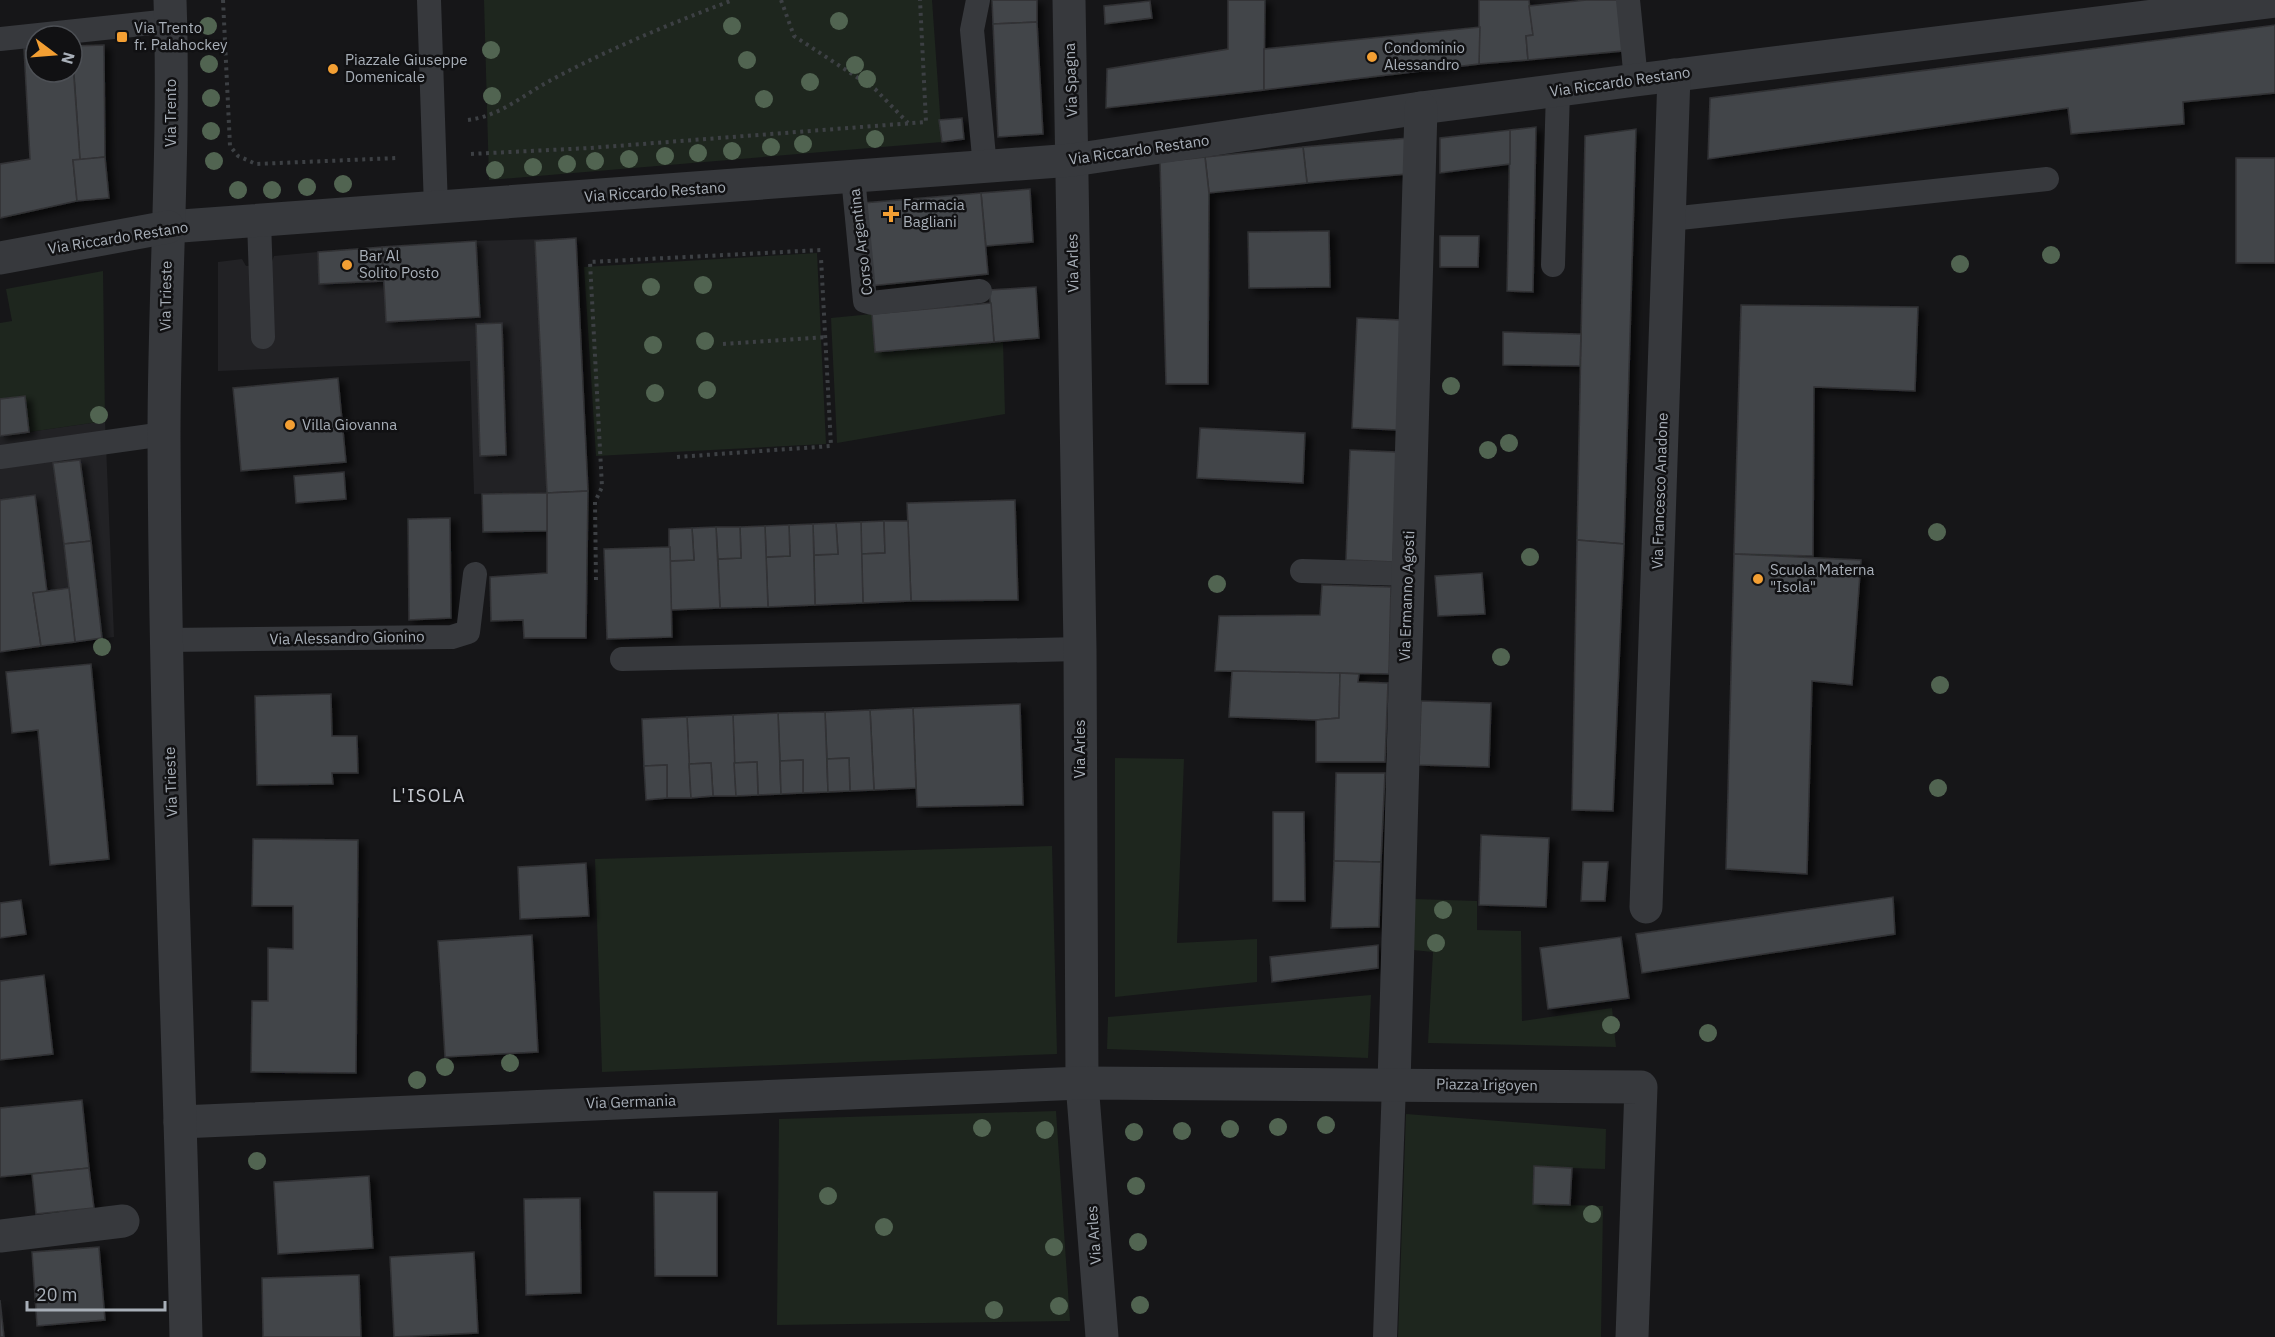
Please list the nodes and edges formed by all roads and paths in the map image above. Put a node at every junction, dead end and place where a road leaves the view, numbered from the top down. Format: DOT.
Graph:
graph roads {
  1 [pos="223,0"];
  2 [pos="429,0"];
  3 [pos="734,0"];
  4 [pos="781,0"];
  5 [pos="920,0"];
  6 [pos="978,0"];
  7 [pos="1069,0"];
  8 [pos="1628,0"];
  9 [pos="2275,1"];
  10 [pos="170,10"];
  11 [pos="0,39"];
  12 [pos="1674,75"];
  13 [pos="1636,80"];
  14 [pos="1558,90"];
  15 [pos="1421,108"];
  16 [pos="909,123"];
  17 [pos="433,124"];
  18 [pos="434,156"];
  19 [pos="1072,160"];
  20 [pos="985,167"];
  21 [pos="853,177"];
  22 [pos="2047,179"];
  23 [pos="436,208"];
  24 [pos="1670,219"];
  25 [pos="259,221"];
  26 [pos="168,227"];
  27 [pos="821,250"];
  28 [pos="0,258"];
  29 [pos="1553,265"];
  30 [pos="980,291"];
  31 [pos="263,337"];
  32 [pos="827,337"];
  33 [pos="723,344"];
  34 [pos="164,434"];
  35 [pos="831,446"];
  36 [pos="0,457"];
  37 [pos="677,457"];
  38 [pos="1302,571"];
  39 [pos="475,574"];
  40 [pos="1408,574"];
  41 [pos="596,580"];
  42 [pos="166,640"];
  43 [pos="1080,649"];
  44 [pos="622,659"];
  45 [pos="1646,907"];
  46 [pos="1082,1083"];
  47 [pos="1394,1084"];
  48 [pos="180,1122"];
  49 [pos="123,1221"];
  50 [pos="0,1236"];
  51 [pos="186,1337"];
  52 [pos="1102,1337"];
  53 [pos="1385,1337"];
  54 [pos="1632,1337"];
  1 -- 18 [label="path"];
  2 -- 17 [label="lane"];
  3 -- 17 [label="path"];
  4 -- 16 [label="path"];
  5 -- 16 [label="path"];
  6 -- 20 [label="lane"];
  7 -- 19 [label="street, Via Spagna"];
  8 -- 13 [label="lane"];
  9 -- 12 [label="street, Via Riccardo Restano"];
  10 -- 11 [label="lane"];
  10 -- 26 [label="street, Via Trento"];
  12 -- 13 [label="street, Via Riccardo Restano"];
  12 -- 24 [label="street, Via Francesco Anadone"];
  13 -- 14 [label="street, Via Riccardo Restano"];
  14 -- 15 [label="street, Via Riccardo Restano"];
  14 -- 29 [label="lane"];
  15 -- 19 [label="street, Via Riccardo Restano"];
  15 -- 40 [label="street, Via Ermanno Agosti"];
  16 -- 18 [label="path"];
  17 -- 18 [label="lane"];
  18 -- 23 [label="lane"];
  19 -- 20 [label="street, Via Riccardo Restano"];
  19 -- 43 [label="street, Via Arles"];
  20 -- 21 [label="street, Via Riccardo Restano"];
  21 -- 23 [label="street, Via Riccardo Restano"];
  21 -- 30 [label="lane, Corso Argentina"];
  22 -- 24 [label="lane"];
  23 -- 25 [label="street, Via Riccardo Restano"];
  24 -- 45 [label="street, Via Francesco Anadone"];
  25 -- 26 [label="street, Via Riccardo Restano"];
  25 -- 31 [label="lane"];
  26 -- 28 [label="street, Via Riccardo Restano"];
  26 -- 34 [label="street, Via Trieste"];
  27 -- 41 [label="path"];
  32 -- 33 [label="path"];
  34 -- 36 [label="lane"];
  34 -- 42 [label="street, Via Trieste"];
  35 -- 37 [label="path"];
  38 -- 40 [label="lane"];
  39 -- 42 [label="lane, Via Alessandro Gionino"];
  40 -- 47 [label="street, Via Ermanno Agosti"];
  42 -- 48 [label="street, Via Trieste"];
  43 -- 44 [label="lane"];
  43 -- 46 [label="street, Via Arles"];
  46 -- 47 [label="street, Piazza Irigoyen"];
  46 -- 48 [label="street, Via Germania"];
  46 -- 52 [label="street, Via Arles"];
  47 -- 53 [label="lane"];
  47 -- 54 [label="street, Piazza Irigoyen"];
  48 -- 51 [label="street, Via Trieste"];
  49 -- 50 [label="street"];
}
